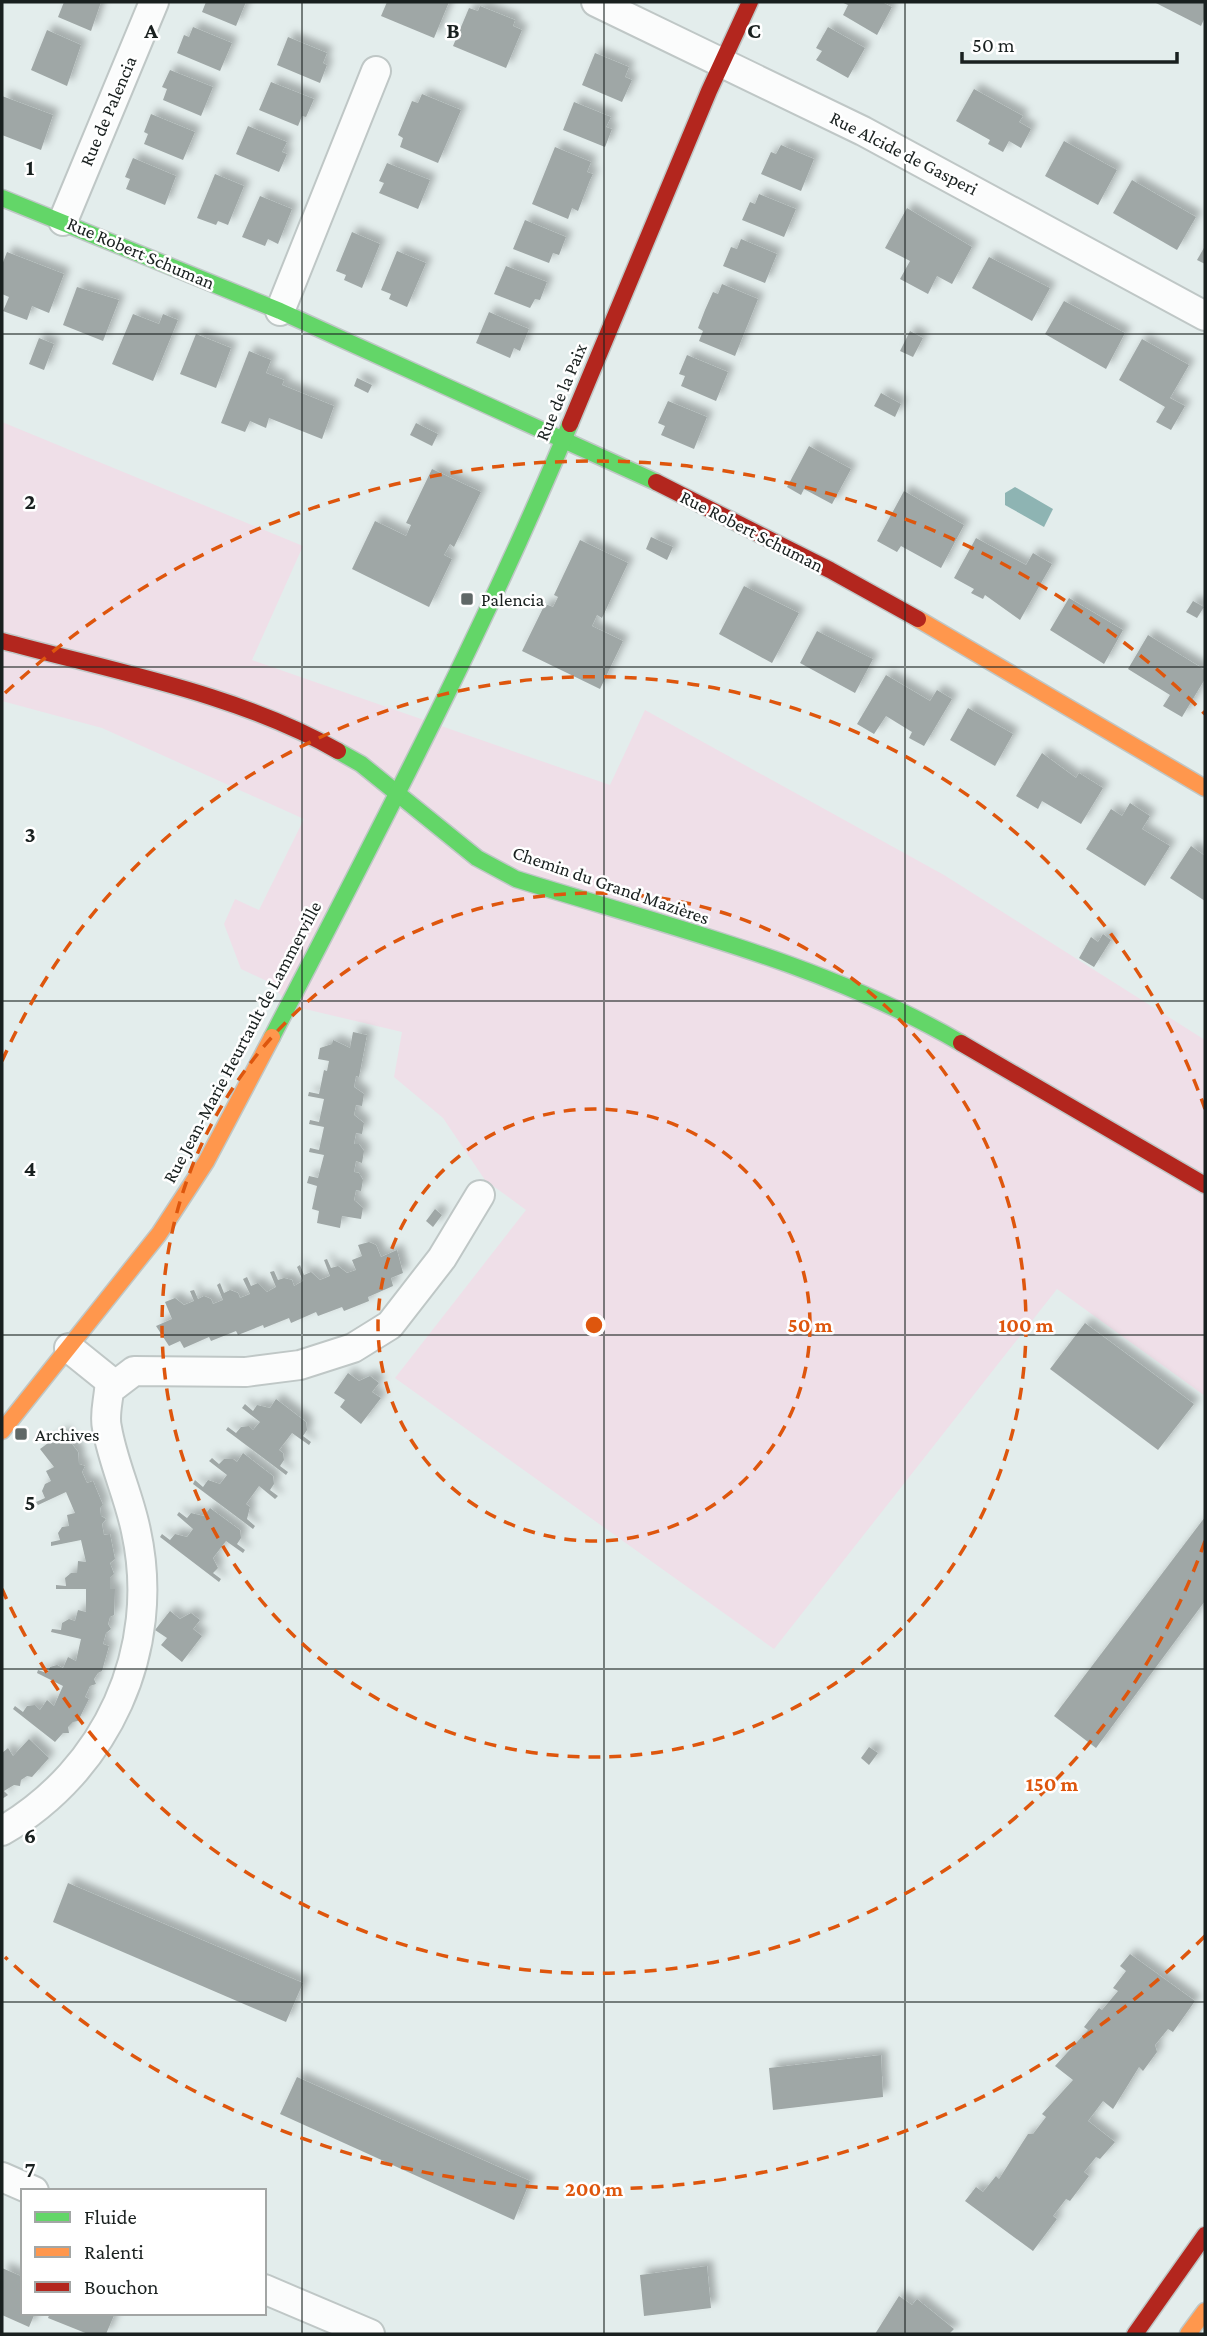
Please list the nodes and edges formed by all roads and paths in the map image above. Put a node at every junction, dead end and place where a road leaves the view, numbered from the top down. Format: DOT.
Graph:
graph roads {
  1 [pos="154,2"];
  2 [pos="596,2"];
  3 [pos="750,2"];
  4 [pos="722,63"];
  5 [pos="376,71"];
  6 [pos="2,198"];
  7 [pos="63,221"];
  8 [pos="280,311"];
  9 [pos="1205,317"];
  10 [pos="565,439"];
  11 [pos="2,641"];
  12 [pos="1205,788"];
  13 [pos="397,794"];
  14 [pos="1205,1185"];
  15 [pos="480,1195"];
  16 [pos="69,1348"];
  17 [pos="115,1385"];
  18 [pos="2,1431"];
  19 [pos="2,1831"];
  20 [pos="2,2177"];
  21 [pos="29,2189"];
  22 [pos="1205,2235"];
  23 [pos="266,2290"];
  24 [pos="1205,2311"];
  25 [pos="370,2334"];
  26 [pos="1135,2334"];
  27 [pos="1188,2334"];
  1 -- 7 [label="street, Rue de Palencia"];
  2 -- 4 [label="street, Rue Alcide de Gasperi"];
  3 -- 4 [label="street, Rue de la Paix"];
  4 -- 9 [label="street, Rue Alcide de Gasperi"];
  4 -- 10 [label="street, Rue de la Paix"];
  5 -- 8 [label="street"];
  6 -- 7 [label="street, Rue Robert Schuman"];
  7 -- 8 [label="street, Rue Robert Schuman"];
  8 -- 10 [label="street, Rue Robert Schuman"];
  10 -- 12 [label="street, Rue Robert Schuman"];
  10 -- 13 [label="street, Rue de la Paix"];
  11 -- 13 [label="street, Chemin du Grand Mazières"];
  13 -- 14 [label="street, Chemin du Grand Mazières"];
  13 -- 16 [label="street, Rue Jean-Marie Heurtault de Lammerville"];
  15 -- 17 [label="street"];
  16 -- 17 [label="street"];
  16 -- 18 [label="street, Rue Jean-Marie Heurtault de Lammerville"];
  17 -- 19 [label="street"];
  20 -- 21 [label="street"];
  22 -- 26 [label="street"];
  23 -- 25 [label="street"];
  24 -- 27 [label="street"];
}
